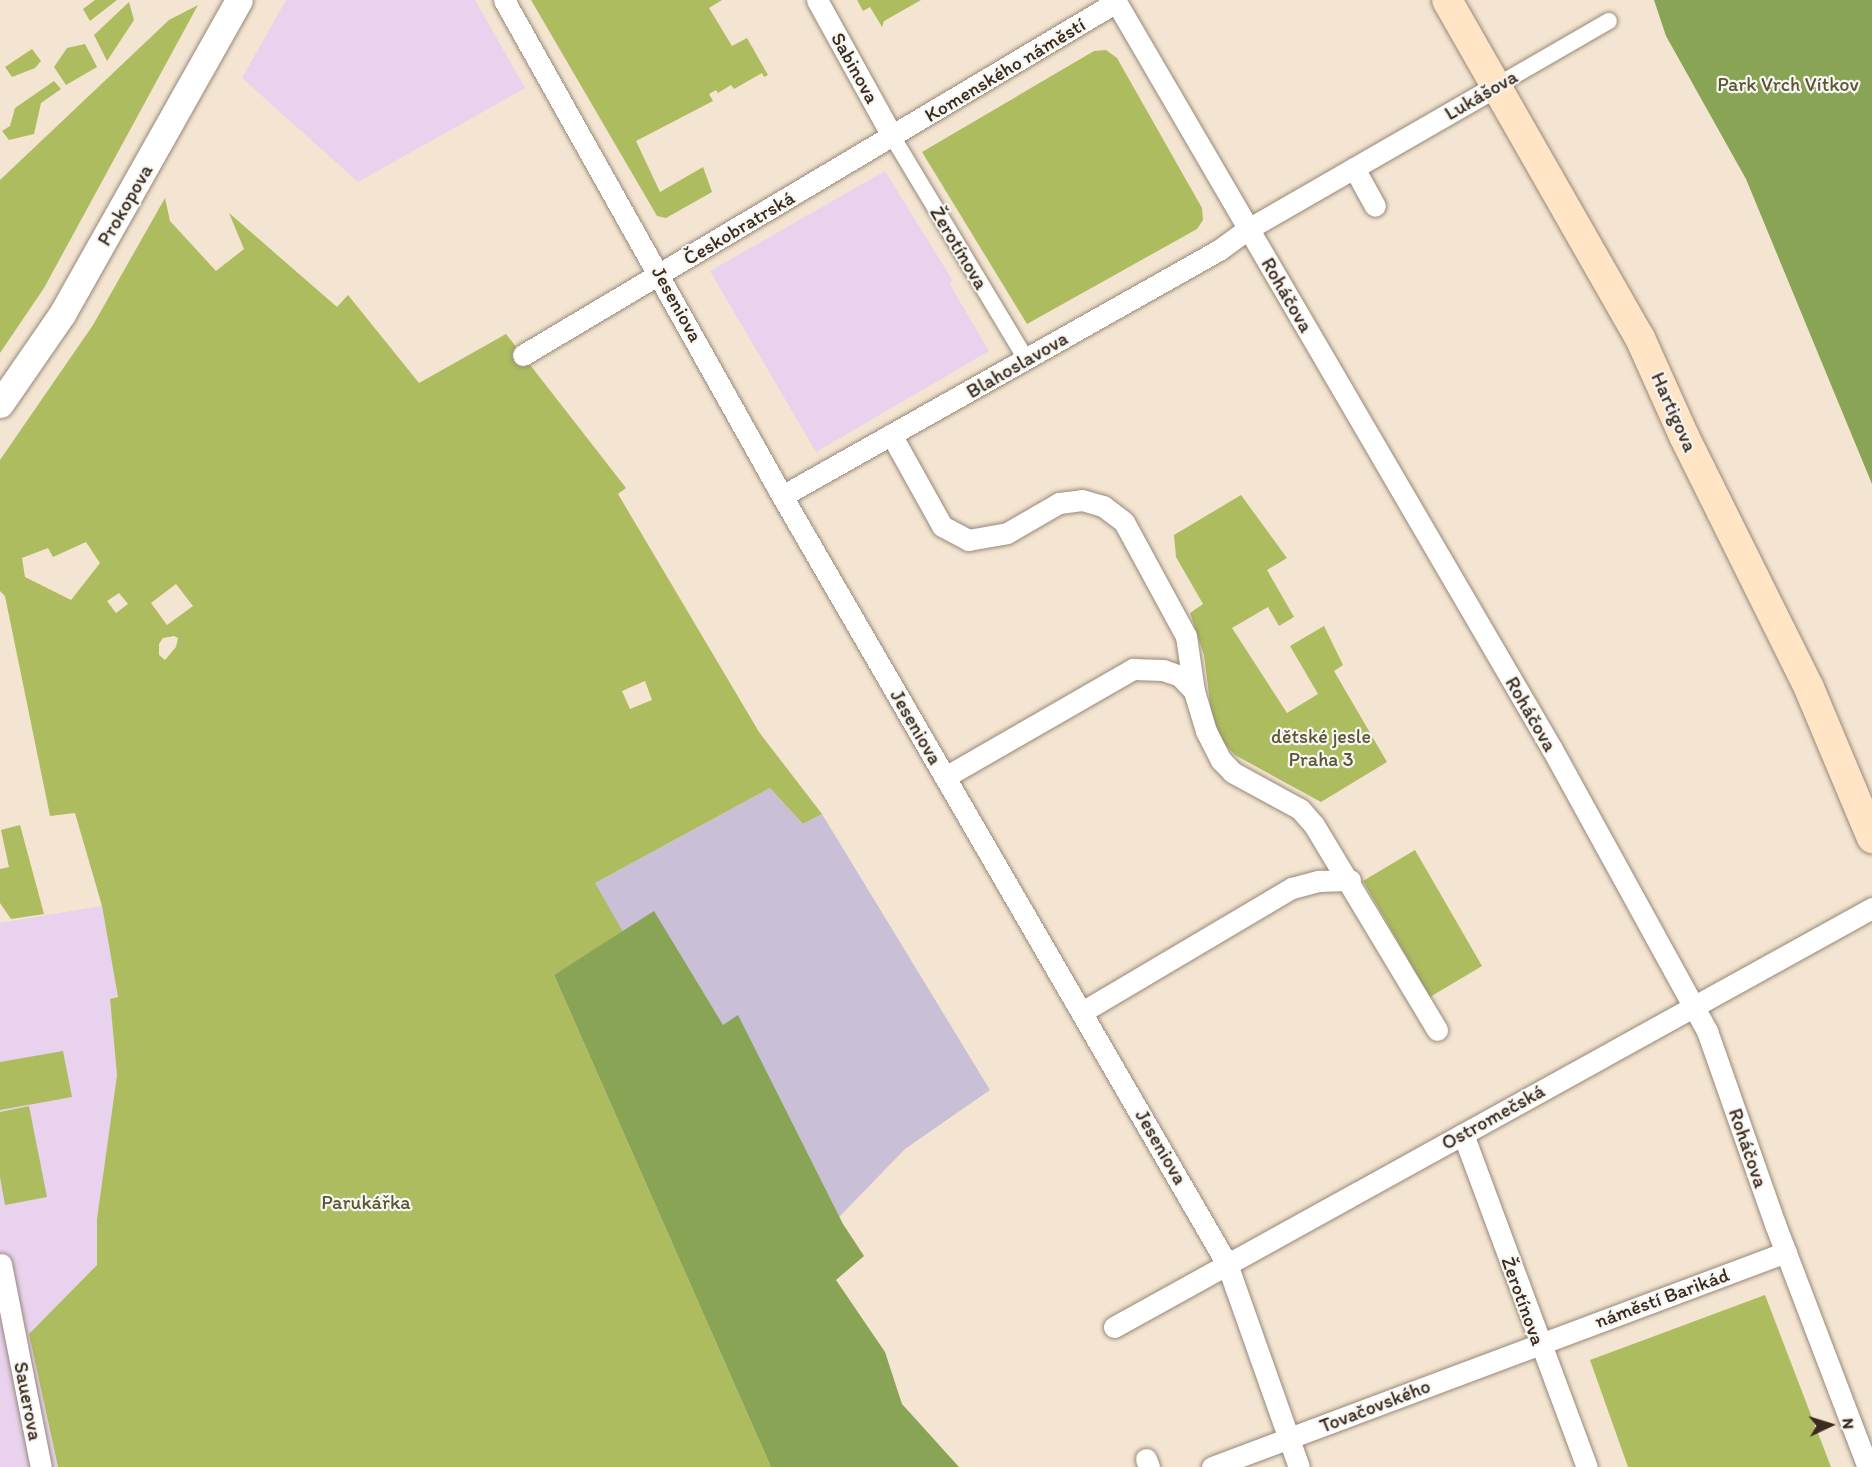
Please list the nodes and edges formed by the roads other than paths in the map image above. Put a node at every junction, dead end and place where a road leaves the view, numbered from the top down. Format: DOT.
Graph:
graph roads {
  1 [pos="239,0"];
  2 [pos="504,0"];
  3 [pos="817,0"];
  4 [pos="1447,0"];
  5 [pos="1116,1"];
  6 [pos="1609,21"];
  7 [pos="1497,85"];
  8 [pos="892,135"];
  9 [pos="1353,168"];
  10 [pos="1375,206"];
  11 [pos="1248,229"];
  12 [pos="661,276"];
  13 [pos="523,355"];
  14 [pos="1026,359"];
  15 [pos="0,404"];
  16 [pos="892,436"];
  17 [pos="782,496"];
  18 [pos="1194,691"];
  19 [pos="945,777"];
  20 [pos="1872,838"];
  21 [pos="1350,880"];
  22 [pos="1872,908"];
  23 [pos="1693,1005"];
  24 [pos="1082,1012"];
  25 [pos="1437,1029"];
  26 [pos="1463,1134"];
  27 [pos="1786,1252"];
  28 [pos="1,1264"];
  29 [pos="1227,1264"];
  30 [pos="1114,1327"];
  31 [pos="1538,1343"];
  32 [pos="1863,1425"];
  33 [pos="1289,1439"];
  34 [pos="41,1467"];
  35 [pos="1212,1467"];
  36 [pos="1299,1467"];
  37 [pos="1587,1467"];
  38 [pos="1868,1467"];
  1 -- 15 [label="street, Prokopova"];
  2 -- 12 [label="street, Jeseniova"];
  3 -- 8 [label="street, Sabinova"];
  4 -- 7 [label="main road, Hartigova"];
  5 -- 8 [label="street, Komenského náměstí"];
  5 -- 11 [label="street, Roháčova"];
  6 -- 7 [label="street, Lukášova"];
  7 -- 9 [label="street, Lukášova"];
  7 -- 20 [label="main road, Hartigova"];
  8 -- 12 [label="street, Českobratrská"];
  8 -- 14 [label="street, Žerotínova"];
  9 -- 10 [label="street"];
  9 -- 11 [label="street, Lukášova"];
  11 -- 14 [label="street, Blahoslavova"];
  11 -- 23 [label="street, Roháčova"];
  12 -- 13 [label="street, Českobratrská"];
  12 -- 17 [label="street, Jeseniova"];
  14 -- 16 [label="street, Blahoslavova"];
  16 -- 17 [label="street, Blahoslavova"];
  16 -- 18 [label="street"];
  17 -- 19 [label="street, Jeseniova"];
  18 -- 19 [label="street"];
  18 -- 21 [label="street"];
  19 -- 24 [label="street, Jeseniova"];
  21 -- 24 [label="street"];
  21 -- 25 [label="street"];
  22 -- 23 [label="street, Ostromečská"];
  23 -- 26 [label="street, Ostromečská"];
  23 -- 27 [label="street, Roháčova"];
  24 -- 29 [label="street, Jeseniova"];
  26 -- 29 [label="street, Ostromečská"];
  26 -- 31 [label="street, Žerotínova"];
  27 -- 31 [label="street, náměstí Barikád"];
  27 -- 32 [label="street, Roháčova"];
  28 -- 34 [label="street, Sauerova"];
  29 -- 30 [label="street, Ostromečská"];
  29 -- 33 [label="street, Jeseniova"];
  31 -- 33 [label="street, Tovačovského"];
  31 -- 37 [label="street, Žerotínova"];
  32 -- 38 [label="street, Roháčova"];
  33 -- 35 [label="street, Tovačovského"];
  33 -- 36 [label="street, Jeseniova"];
}
